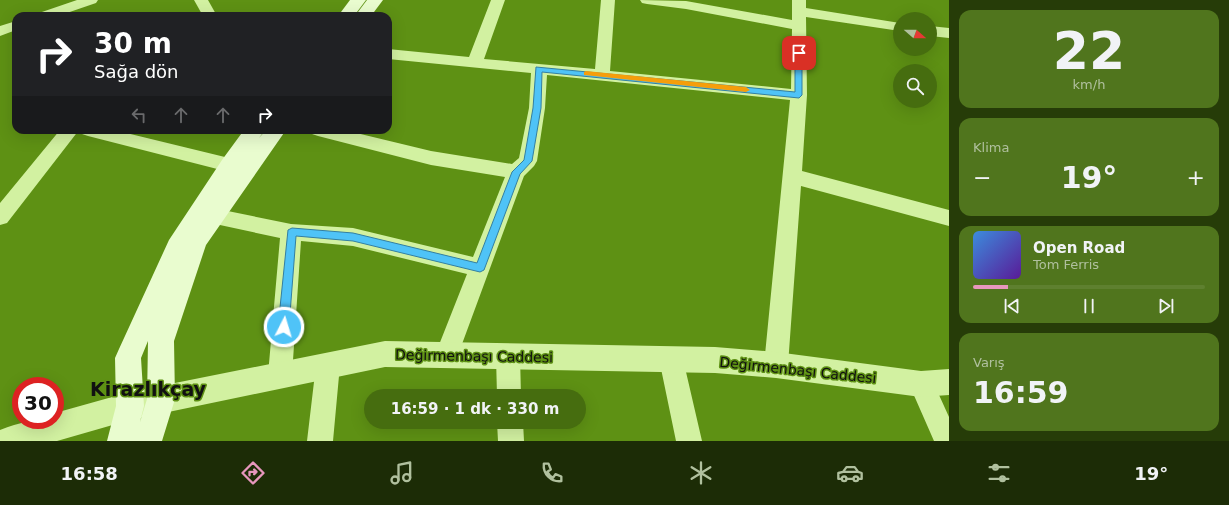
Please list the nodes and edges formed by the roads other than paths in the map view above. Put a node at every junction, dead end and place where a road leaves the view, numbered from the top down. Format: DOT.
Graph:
graph roads {
  1 [pos="201,0"];
  2 [pos="358,0"];
  3 [pos="375,0"];
  4 [pos="498,0"];
  5 [pos="608,0"];
  6 [pos="647,0"];
  7 [pos="87,5"];
  8 [pos="60,12"];
  9 [pos="208,12"];
  10 [pos="349,12"];
  11 [pos="366,12"];
  12 [pos="799,12"];
  13 [pos="12,26"];
  14 [pos="893,26"];
  15 [pos="0,30"];
  16 [pos="937,32"];
  17 [pos="949,33"];
  18 [pos="392,54"];
  19 [pos="475,62"];
  20 [pos="539,69"];
  21 [pos="602,75"];
  22 [pos="799,95"];
  23 [pos="67,134"];
  24 [pos="104,134"];
  25 [pos="253,134"];
  26 [pos="273,134"];
  27 [pos="334,134"];
  28 [pos="229,165"];
  29 [pos="516,172"];
  30 [pos="792,176"];
  31 [pos="213,216"];
  32 [pos="0,217"];
  33 [pos="949,218"];
  34 [pos="292,232"];
  35 [pos="480,268"];
  36 [pos="447,355"];
  37 [pos="508,356"];
  38 [pos="672,359"];
  39 [pos="776,365"];
  40 [pos="328,366"];
  41 [pos="280,375"];
  42 [pos="949,382"];
  43 [pos="921,384"];
  44 [pos="509,389"];
  45 [pos="161,399"];
  46 [pos="130,406"];
  47 [pos="510,429"];
  48 [pos="8,441"];
  49 [pos="121,441"];
  50 [pos="148,441"];
  51 [pos="320,441"];
  52 [pos="511,441"];
  53 [pos="689,441"];
  54 [pos="947,441"];
  1 -- 9 [label="street"];
  2 -- 10 [label="main road"];
  3 -- 11 [label="main road"];
  4 -- 19 [label="street"];
  5 -- 21 [label="street"];
  6 -- 12 [label="street"];
  7 -- 8 [label="street"];
  12 -- 14 [label="street"];
  12 -- 22 [label="street"];
  13 -- 15 [label="street"];
  16 -- 17 [label="street"];
  18 -- 19 [label="street"];
  19 -- 20 [label="street"];
  20 -- 21 [label="street"];
  20 -- 29 [label="street"];
  21 -- 22 [label="street"];
  22 -- 30 [label="street"];
  23 -- 32 [label="street"];
  24 -- 28 [label="street"];
  25 -- 28 [label="main road"];
  26 -- 31 [label="main road"];
  27 -- 29 [label="street"];
  28 -- 46 [label="main road"];
  29 -- 35 [label="street"];
  30 -- 33 [label="street"];
  30 -- 39 [label="street"];
  31 -- 34 [label="street"];
  31 -- 45 [label="main road"];
  34 -- 35 [label="street"];
  34 -- 41 [label="street"];
  35 -- 36 [label="street"];
  36 -- 37 [label="street, Değirmenbaşı Caddesi"];
  36 -- 40 [label="street, Değirmenbaşı Caddesi"];
  37 -- 38 [label="street, Değirmenbaşı Caddesi"];
  37 -- 44 [label="street"];
  38 -- 39 [label="street, Değirmenbaşı Caddesi"];
  38 -- 53 [label="street"];
  39 -- 43 [label="street, Değirmenbaşı Caddesi"];
  40 -- 41 [label="street, Değirmenbaşı Caddesi"];
  40 -- 51 [label="street"];
  41 -- 45 [label="street, Değirmenbaşı Caddesi"];
  42 -- 43 [label="street, Değirmenbaşı Caddesi"];
  43 -- 54 [label="street"];
  45 -- 46 [label="street, Değirmenbaşı Caddesi"];
  45 -- 50 [label="main road"];
  46 -- 48 [label="street, Değirmenbaşı Caddesi"];
  46 -- 49 [label="main road"];
  47 -- 52 [label="street"];
}
